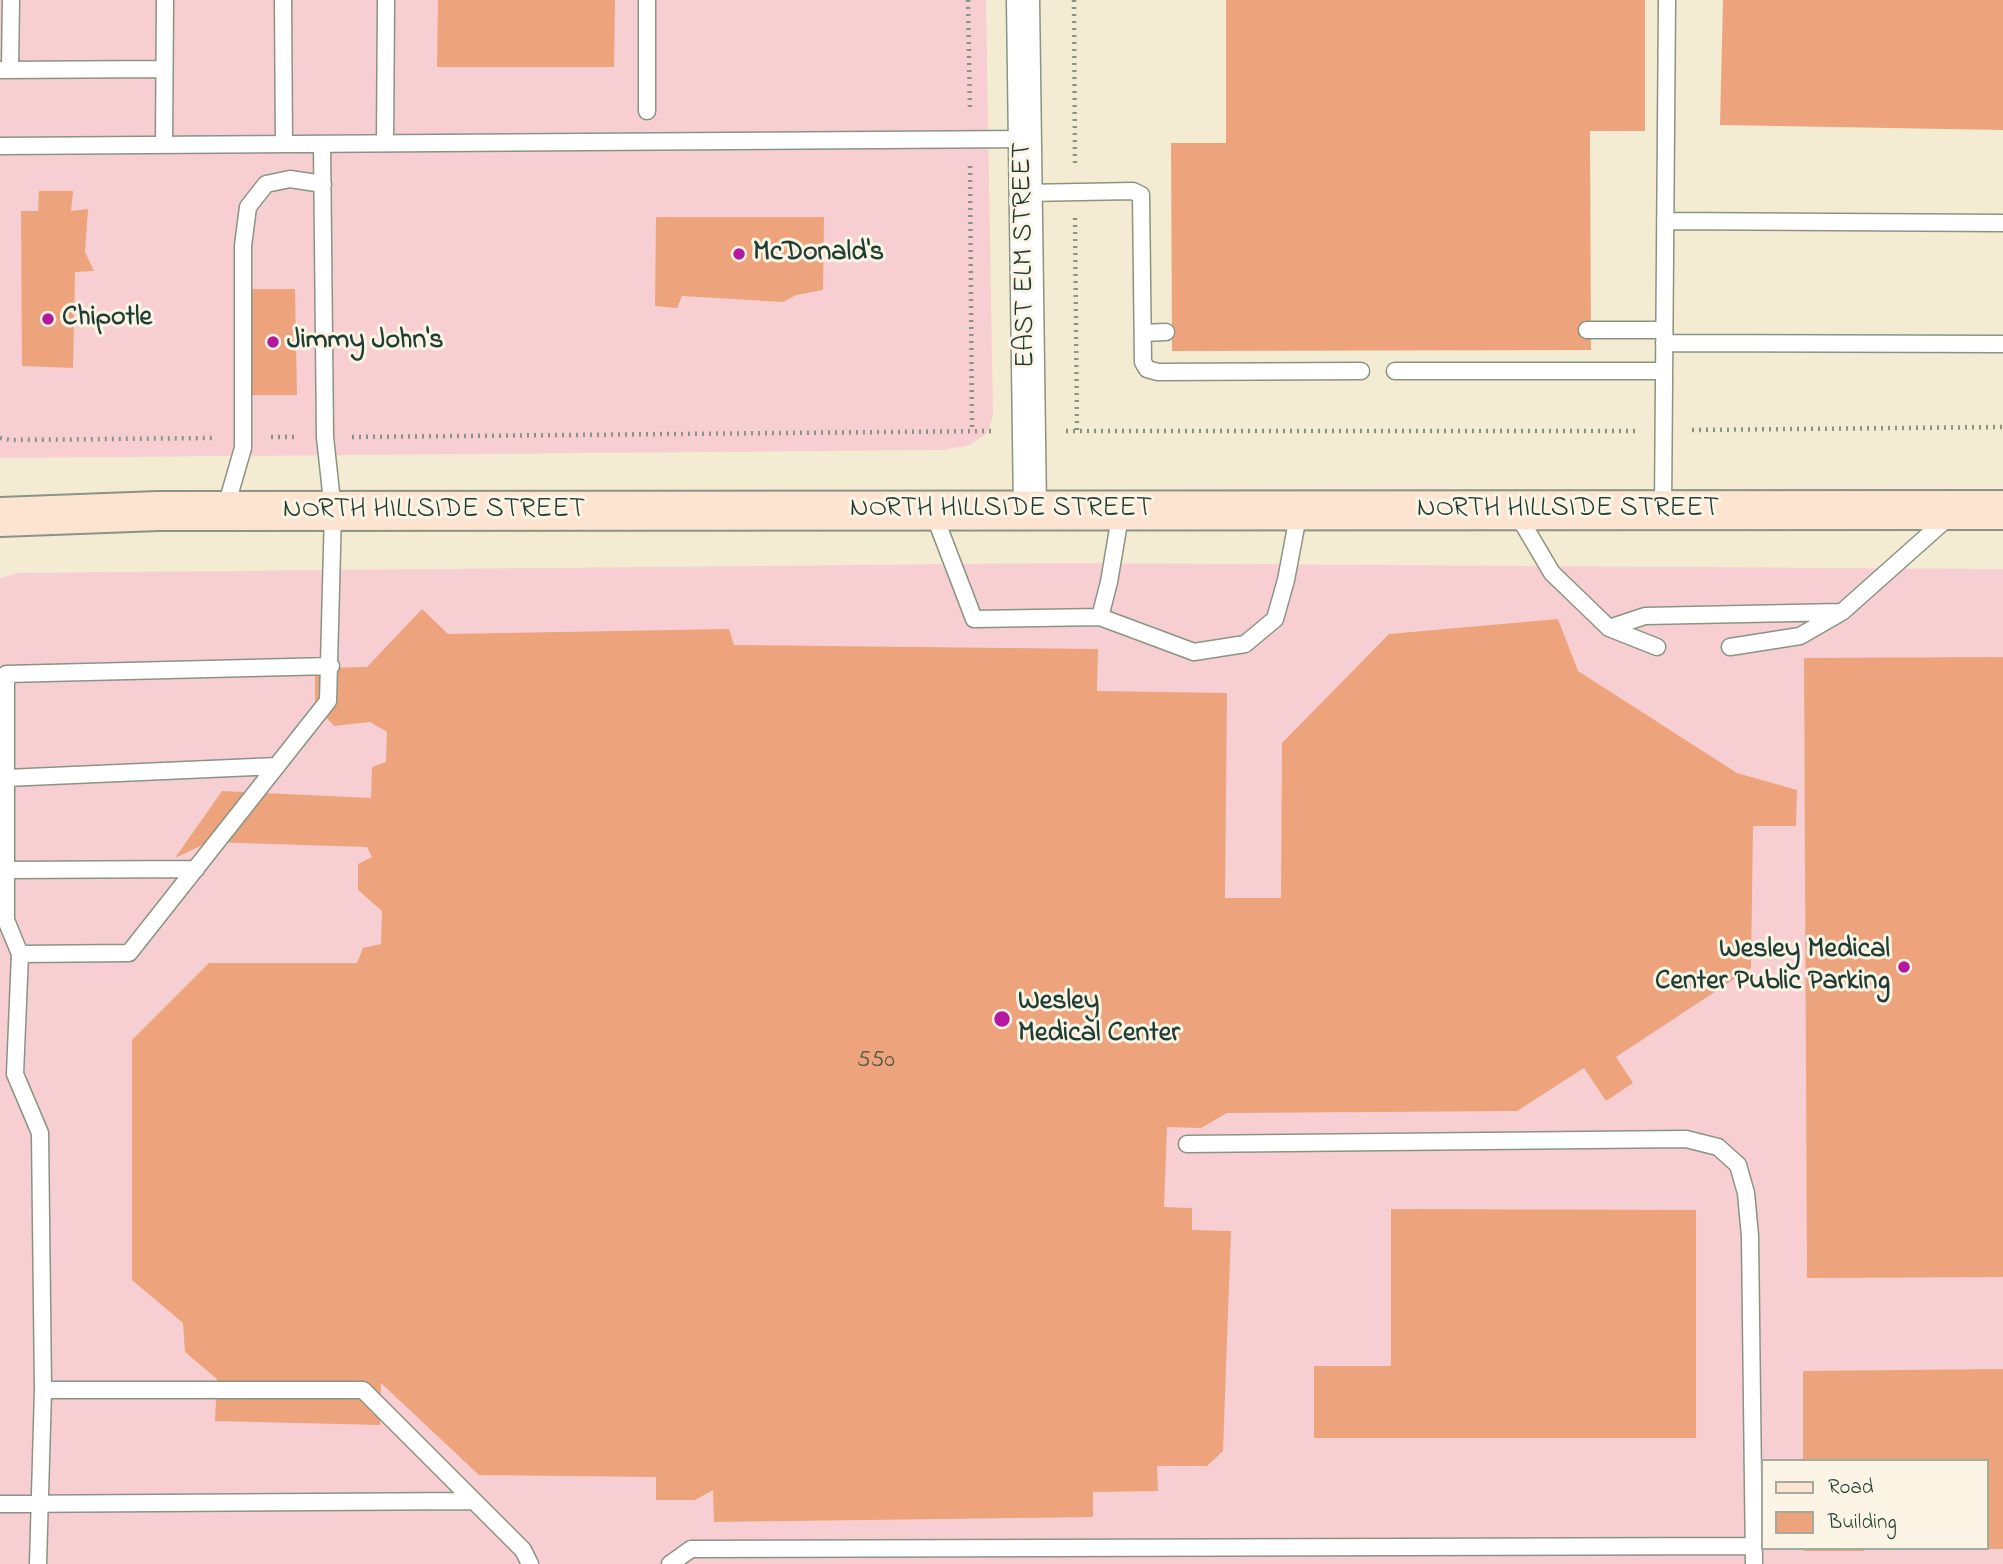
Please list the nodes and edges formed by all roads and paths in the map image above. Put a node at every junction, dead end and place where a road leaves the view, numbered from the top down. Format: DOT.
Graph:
graph roads {
  1 [pos="11,0"];
  2 [pos="165,0"];
  3 [pos="283,0"];
  4 [pos="386,0"];
  5 [pos="647,0"];
  6 [pos="968,0"];
  7 [pos="1023,0"];
  8 [pos="1667,0"];
  9 [pos="164,69"];
  10 [pos="5,70"];
  11 [pos="647,111"];
  12 [pos="970,139"];
  13 [pos="1025,139"];
  14 [pos="284,144"];
  15 [pos="385,144"];
  16 [pos="164,145"];
  17 [pos="322,145"];
  18 [pos="0,146"];
  19 [pos="323,184"];
  20 [pos="1026,193"];
  21 [pos="1665,221"];
  22 [pos="2003,222"];
  23 [pos="1587,330"];
  24 [pos="1166,332"];
  25 [pos="1143,333"];
  26 [pos="1664,337"];
  27 [pos="2003,344"];
  28 [pos="1361,371"];
  29 [pos="1395,371"];
  30 [pos="1664,371"];
  31 [pos="972,431"];
  32 [pos="932,510"];
  33 [pos="1030,510"];
  34 [pos="1121,510"];
  35 [pos="1300,510"];
  36 [pos="1515,510"];
  37 [pos="1663,510"];
  38 [pos="1957,510"];
  39 [pos="2003,510"];
  40 [pos="224,511"];
  41 [pos="333,511"];
  42 [pos="0,517"];
  43 [pos="1842,612"];
  44 [pos="1100,617"];
  45 [pos="1609,628"];
  46 [pos="1657,647"];
  47 [pos="1730,647"];
  48 [pos="331,666"];
  49 [pos="277,766"];
  50 [pos="6,778"];
  51 [pos="196,869"];
  52 [pos="6,870"];
  53 [pos="20,954"];
  54 [pos="8,1074"];
  55 [pos="1187,1144"];
  56 [pos="43,1390"];
  57 [pos="473,1501"];
  58 [pos="0,1504"];
  59 [pos="39,1504"];
  60 [pos="1754,1546"];
  61 [pos="38,1564"];
  62 [pos="530,1564"];
  63 [pos="670,1564"];
  64 [pos="1754,1564"];
  1 -- 10 [label="lane"];
  2 -- 9 [label="lane"];
  3 -- 14 [label="lane"];
  4 -- 15 [label="lane"];
  5 -- 11 [label="lane"];
  6 -- 12 [label="path"];
  7 -- 13 [label="street, EAST ELM STREET"];
  8 -- 21 [label="lane"];
  9 -- 10 [label="lane"];
  9 -- 16 [label="lane"];
  12 -- 13 [label="lane"];
  12 -- 15 [label="lane"];
  12 -- 31 [label="path"];
  13 -- 20 [label="street, EAST ELM STREET"];
  14 -- 16 [label="lane"];
  14 -- 17 [label="lane"];
  15 -- 17 [label="lane"];
  16 -- 18 [label="lane"];
  17 -- 19 [label="lane"];
  19 -- 40 [label="lane"];
  19 -- 41 [label="lane"];
  20 -- 25 [label="lane"];
  20 -- 33 [label="street, EAST ELM STREET"];
  21 -- 22 [label="lane"];
  21 -- 26 [label="lane"];
  23 -- 26 [label="lane"];
  24 -- 25 [label="lane"];
  25 -- 28 [label="lane"];
  26 -- 27 [label="lane"];
  26 -- 30 [label="lane"];
  29 -- 30 [label="lane"];
  30 -- 37 [label="lane"];
  32 -- 33 [label="main road, NORTH HILLSIDE STREET"];
  32 -- 41 [label="main road, NORTH HILLSIDE STREET"];
  32 -- 44 [label="lane"];
  33 -- 34 [label="main road, NORTH HILLSIDE STREET"];
  34 -- 35 [label="main road, NORTH HILLSIDE STREET"];
  34 -- 44 [label="lane"];
  35 -- 36 [label="main road, NORTH HILLSIDE STREET"];
  35 -- 44 [label="lane"];
  36 -- 37 [label="main road, NORTH HILLSIDE STREET"];
  36 -- 45 [label="lane"];
  37 -- 38 [label="main road, NORTH HILLSIDE STREET"];
  38 -- 39 [label="main road, NORTH HILLSIDE STREET"];
  38 -- 43 [label="lane"];
  40 -- 41 [label="main road, NORTH HILLSIDE STREET"];
  40 -- 42 [label="main road, NORTH HILLSIDE STREET"];
  41 -- 48 [label="lane"];
  43 -- 45 [label="lane"];
  43 -- 47 [label="lane"];
  45 -- 46 [label="lane"];
  48 -- 49 [label="lane"];
  48 -- 50 [label="lane"];
  49 -- 50 [label="lane"];
  49 -- 51 [label="lane"];
  50 -- 52 [label="lane"];
  51 -- 52 [label="lane"];
  51 -- 53 [label="lane"];
  52 -- 53 [label="lane"];
  53 -- 54 [label="lane"];
  54 -- 56 [label="lane"];
  55 -- 60 [label="lane"];
  56 -- 57 [label="lane"];
  56 -- 59 [label="lane"];
  57 -- 59 [label="lane"];
  57 -- 62 [label="lane"];
  58 -- 59 [label="lane"];
  59 -- 61 [label="lane"];
  60 -- 63 [label="lane"];
  60 -- 64 [label="lane"];
}
